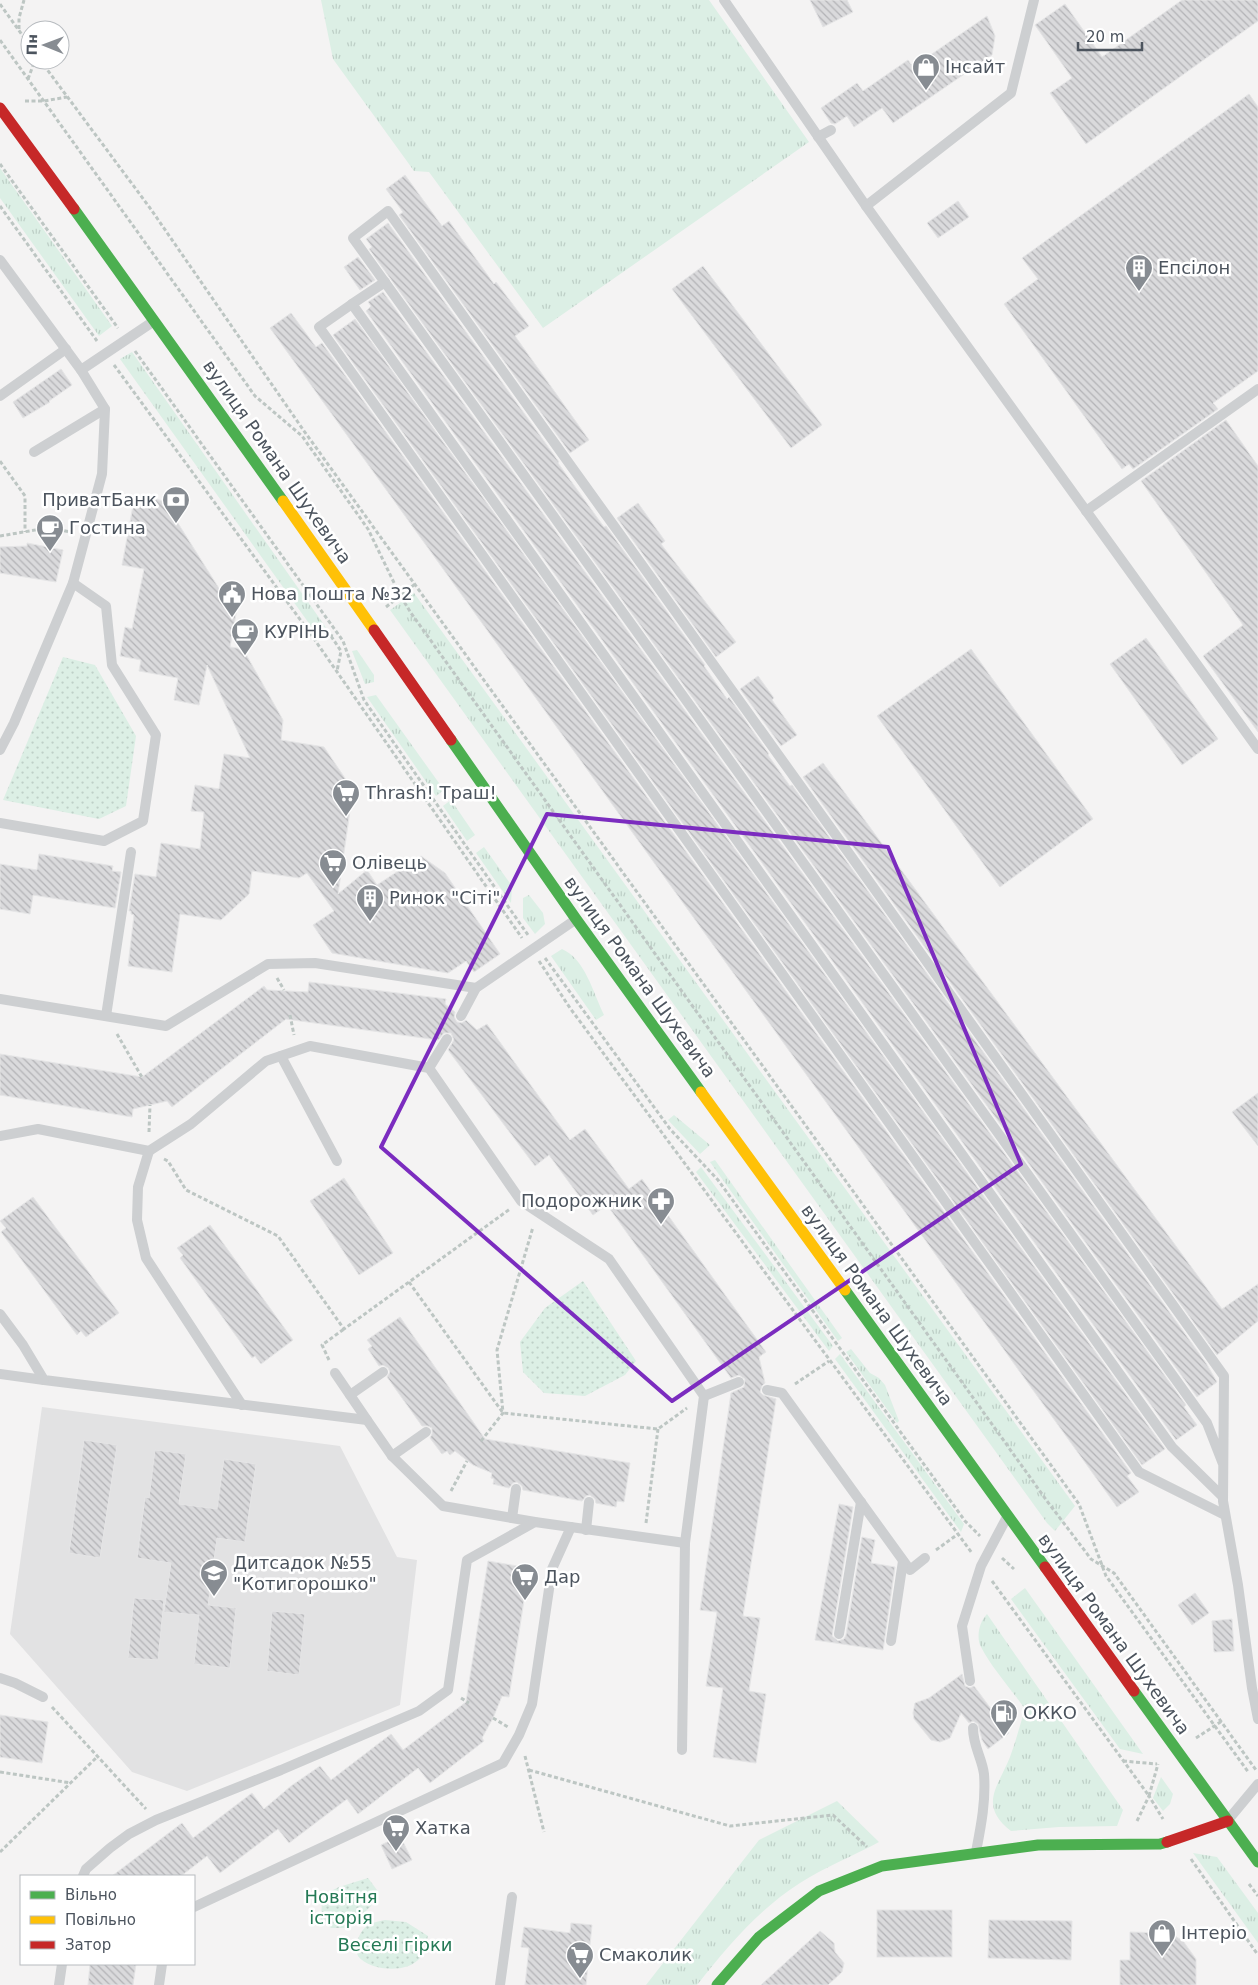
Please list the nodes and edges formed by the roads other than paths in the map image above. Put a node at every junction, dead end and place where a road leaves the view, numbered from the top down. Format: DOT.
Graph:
graph roads {
  1 [pos="724,0"];
  2 [pos="1034,0"];
  3 [pos="0,108"];
  4 [pos="831,130"];
  5 [pos="818,137"];
  6 [pos="866,206"];
  7 [pos="0,260"];
  8 [pos="384,282"];
  9 [pos="352,304"];
  10 [pos="155,320"];
  11 [pos="66,349"];
  12 [pos="81,370"];
  13 [pos="1258,389"];
  14 [pos="0,396"];
  15 [pos="105,410"];
  16 [pos="34,452"];
  17 [pos="1086,511"];
  18 [pos="72,583"];
  19 [pos="1258,749"];
  20 [pos="0,750"];
  21 [pos="0,823"];
  22 [pos="131,852"];
  23 [pos="576,919"];
  24 [pos="476,988"];
  25 [pos="0,999"];
  26 [pos="106,1016"];
  27 [pos="461,1016"];
  28 [pos="447,1039"];
  29 [pos="281,1056"];
  30 [pos="429,1068"];
  31 [pos="0,1136"];
  32 [pos="148,1151"];
  33 [pos="338,1161"];
  34 [pos="0,1314"];
  35 [pos="383,1372"];
  36 [pos="335,1373"];
  37 [pos="0,1374"];
  38 [pos="44,1380"];
  39 [pos="738,1382"];
  40 [pos="767,1390"];
  41 [pos="350,1395"];
  42 [pos="704,1396"];
  43 [pos="242,1405"];
  44 [pos="367,1420"];
  45 [pos="426,1432"];
  46 [pos="392,1456"];
  47 [pos="1223,1464"];
  48 [pos="516,1489"];
  49 [pos="1223,1497"];
  50 [pos="589,1502"];
  51 [pos="861,1502"];
  52 [pos="1225,1514"];
  53 [pos="1007,1516"];
  54 [pos="512,1518"];
  55 [pos="535,1522"];
  56 [pos="571,1527"];
  57 [pos="586,1530"];
  58 [pos="685,1543"];
  59 [pos="925,1558"];
  60 [pos="903,1561"];
  61 [pos="839,1634"];
  62 [pos="891,1641"];
  63 [pos="0,1678"];
  64 [pos="970,1681"];
  65 [pos="43,1697"];
  66 [pos="1258,1719"];
  67 [pos="973,1728"];
  68 [pos="682,1750"];
  69 [pos="1258,1784"];
  70 [pos="1228,1821"];
  71 [pos="976,1853"];
  72 [pos="1258,1862"];
  73 [pos="83,1875"];
  74 [pos="512,1897"];
  75 [pos="195,1906"];
  76 [pos="62,1965"];
  77 [pos="162,1965"];
  78 [pos="59,1985"];
  79 [pos="159,1985"];
  80 [pos="500,1985"];
  81 [pos="716,1985"];
  1 -- 5 [label="lane"];
  2 -- 6 [label="lane"];
  3 -- 10 [label="main road, вулиця Романа Шухевича"];
  4 -- 5 [label="lane"];
  5 -- 6 [label="lane"];
  6 -- 17 [label="lane"];
  7 -- 11 [label="lane"];
  8 -- 9 [label="lane"];
  8 -- 47 [label="lane"];
  8 -- 47 [label="lane"];
  9 -- 49 [label="lane"];
  9 -- 52 [label="lane"];
  10 -- 12 [label="lane"];
  10 -- 23 [label="main road, вулиця Романа Шухевича"];
  11 -- 12 [label="lane"];
  11 -- 14 [label="lane"];
  12 -- 15 [label="lane"];
  13 -- 17 [label="lane"];
  15 -- 16 [label="lane"];
  15 -- 18 [label="lane"];
  17 -- 19 [label="lane"];
  18 -- 20 [label="lane"];
  18 -- 21 [label="lane"];
  22 -- 26 [label="lane"];
  23 -- 24 [label="lane"];
  23 -- 53 [label="main road, вулиця Романа Шухевича"];
  24 -- 26 [label="lane"];
  24 -- 27 [label="lane"];
  25 -- 26 [label="lane"];
  28 -- 30 [label="lane"];
  29 -- 30 [label="lane"];
  29 -- 32 [label="lane"];
  29 -- 33 [label="lane"];
  30 -- 42 [label="lane"];
  31 -- 32 [label="lane"];
  32 -- 43 [label="lane"];
  34 -- 38 [label="lane"];
  35 -- 41 [label="lane"];
  36 -- 41 [label="lane"];
  37 -- 38 [label="lane"];
  38 -- 43 [label="lane"];
  39 -- 42 [label="lane"];
  40 -- 51 [label="lane"];
  41 -- 44 [label="lane"];
  42 -- 58 [label="lane"];
  43 -- 44 [label="lane"];
  44 -- 46 [label="lane"];
  45 -- 46 [label="lane"];
  46 -- 54 [label="lane"];
  47 -- 49 [label="lane"];
  48 -- 54 [label="lane"];
  49 -- 52 [label="lane"];
  50 -- 57 [label="lane"];
  51 -- 60 [label="lane"];
  51 -- 61 [label="lane"];
  52 -- 66 [label="lane"];
  53 -- 64 [label="lane"];
  53 -- 70 [label="main road, вулиця Романа Шухевича"];
  54 -- 55 [label="lane"];
  55 -- 56 [label="lane"];
  55 -- 73 [label="lane"];
  56 -- 57 [label="lane"];
  56 -- 75 [label="lane"];
  57 -- 58 [label="lane"];
  58 -- 68 [label="lane"];
  59 -- 60 [label="lane"];
  60 -- 62 [label="lane"];
  63 -- 65 [label="lane"];
  67 -- 71 [label="lane"];
  69 -- 70 [label="lane"];
  70 -- 71 [label="main road"];
  70 -- 72 [label="main road, вулиця Романа Шухевича"];
  71 -- 81 [label="main road"];
  74 -- 80 [label="lane"];
  76 -- 78 [label="lane"];
  77 -- 79 [label="lane"];
}
